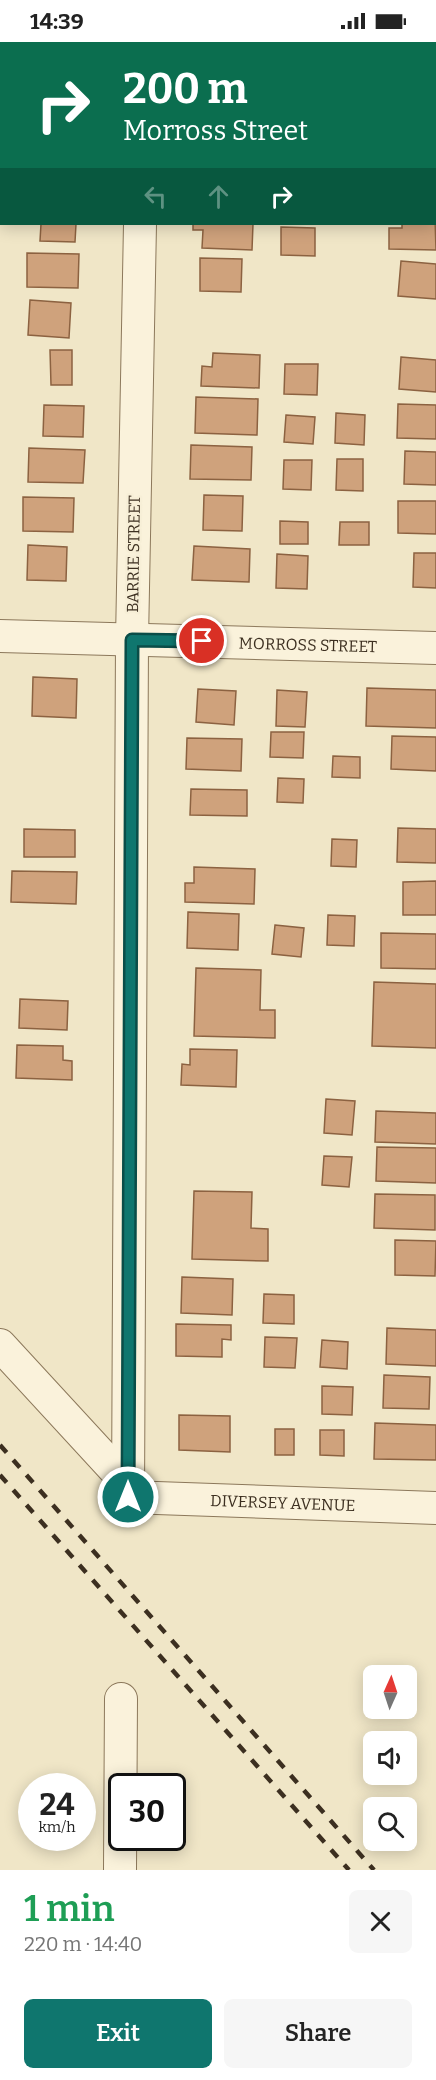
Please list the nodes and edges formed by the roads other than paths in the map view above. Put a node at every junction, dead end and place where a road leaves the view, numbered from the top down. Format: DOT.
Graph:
graph roads {
  1 [pos="140,225"];
  2 [pos="0,636"];
  3 [pos="132,640"];
  4 [pos="436,648"];
  5 [pos="0,1345"];
  6 [pos="128,1491"];
  7 [pos="436,1508"];
  8 [pos="121,1699"];
  9 [pos="120,1870"];
  1 -- 3 [label="street, BARRIE STREET"];
  2 -- 3 [label="street, MORROSS STREET"];
  3 -- 4 [label="street, MORROSS STREET"];
  3 -- 6 [label="street, BARRIE STREET"];
  5 -- 6 [label="street"];
  6 -- 7 [label="street, DIVERSEY AVENUE"];
  8 -- 9 [label="street"];
}
